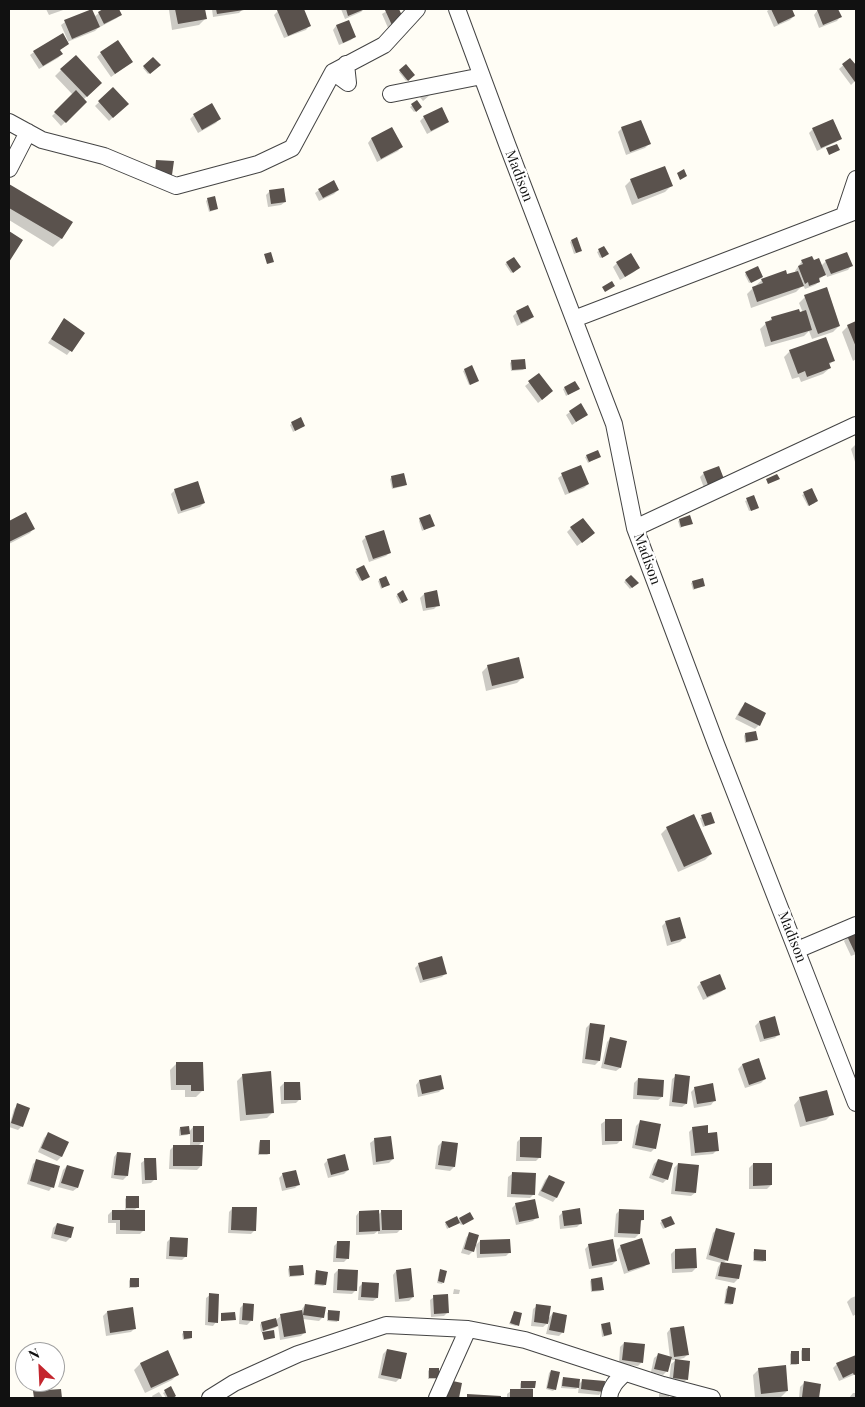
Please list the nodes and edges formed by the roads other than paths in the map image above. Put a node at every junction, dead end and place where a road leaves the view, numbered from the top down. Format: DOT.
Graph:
graph roads {
  1 [pos="417,9"];
  2 [pos="457,9"];
  3 [pos="482,76"];
  4 [pos="391,94"];
  5 [pos="9,122"];
  6 [pos="28,132"];
  7 [pos="9,169"];
  8 [pos="856,179"];
  9 [pos="850,213"];
  10 [pos="574,320"];
  11 [pos="856,425"];
  12 [pos="635,528"];
  13 [pos="856,925"];
  14 [pos="797,950"];
  15 [pos="856,1103"];
  16 [pos="468,1330"];
  17 [pos="625,1373"];
  18 [pos="664,1392"];
  19 [pos="210,1398"];
  20 [pos="437,1398"];
  21 [pos="609,1398"];
  22 [pos="712,1398"];
  1 -- 6 [label="street"];
  2 -- 3 [label="street, Madison"];
  3 -- 4 [label="street"];
  3 -- 10 [label="street, Madison"];
  5 -- 6 [label="street"];
  6 -- 7 [label="street"];
  8 -- 9 [label="street"];
  9 -- 10 [label="street"];
  10 -- 12 [label="street, Madison"];
  11 -- 12 [label="street"];
  12 -- 14 [label="street, Madison"];
  13 -- 14 [label="street"];
  14 -- 15 [label="street, Madison"];
  16 -- 17 [label="street"];
  16 -- 19 [label="street"];
  16 -- 20 [label="street"];
  17 -- 18 [label="street"];
  17 -- 21 [label="street"];
  18 -- 22 [label="street"];
}
